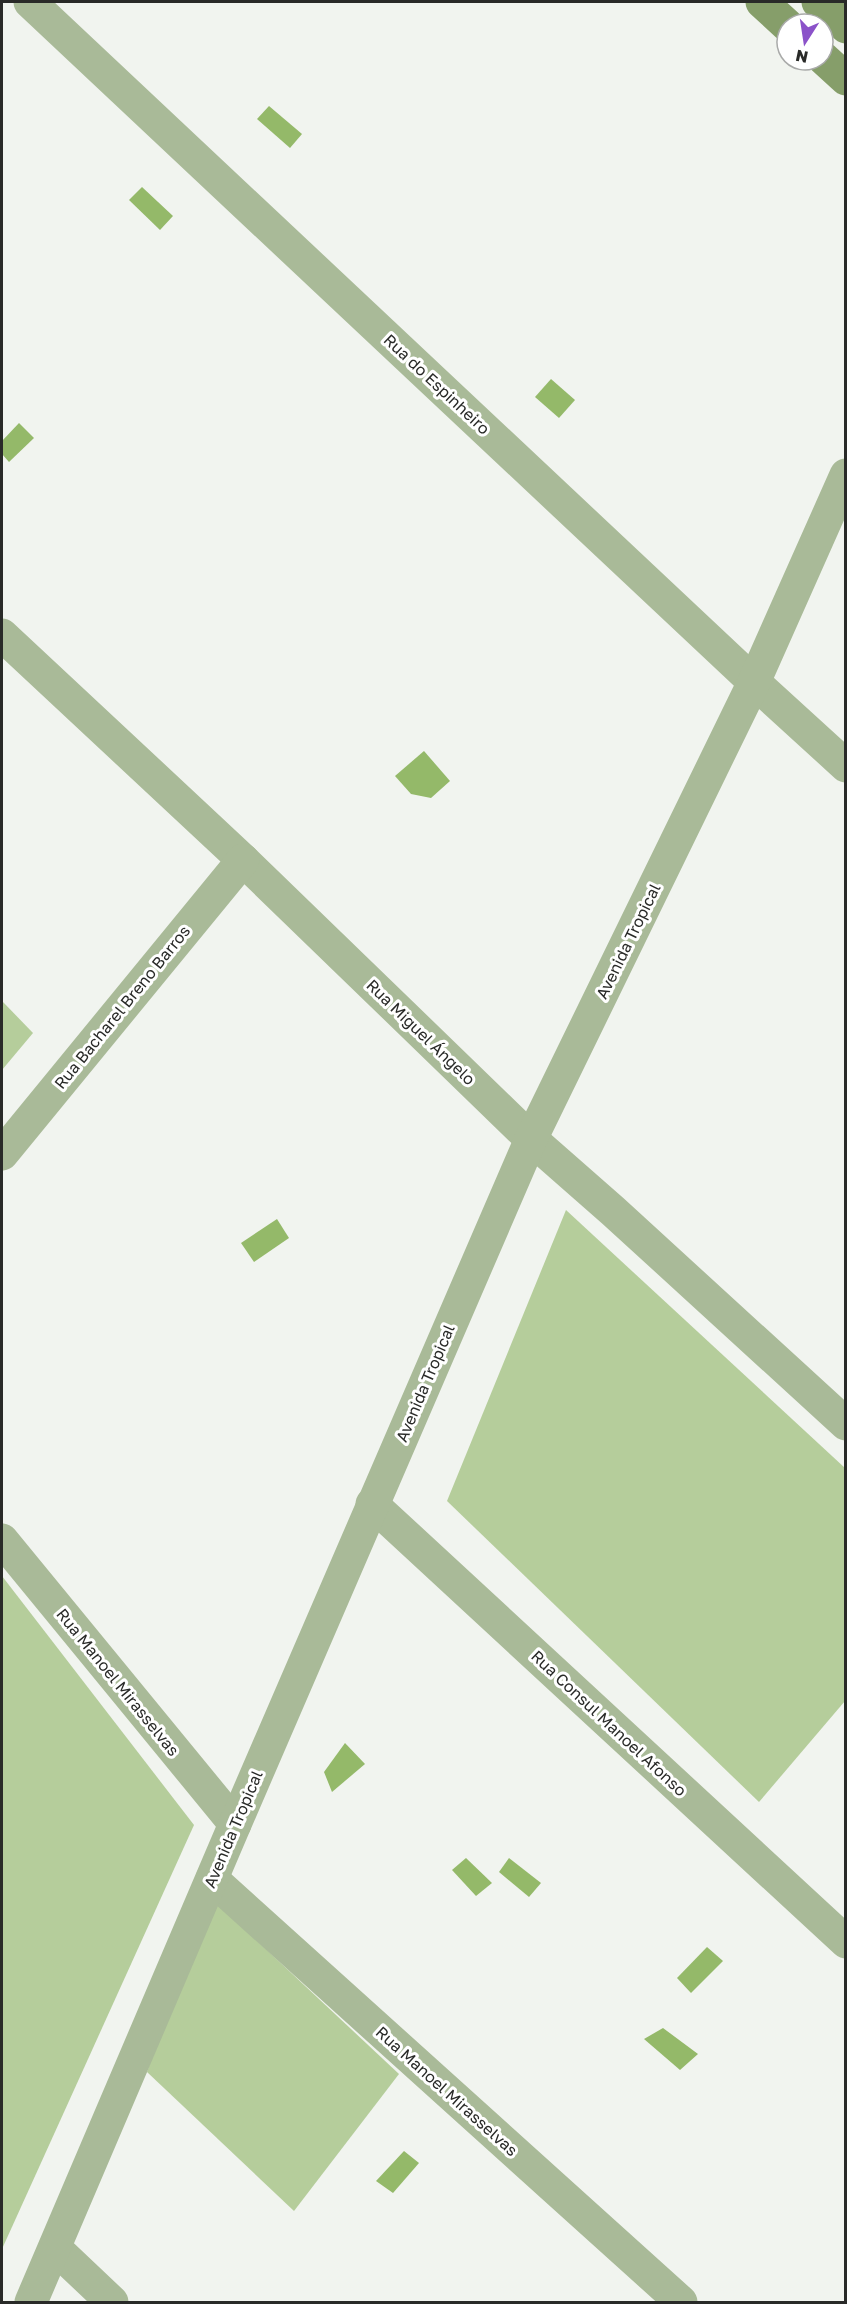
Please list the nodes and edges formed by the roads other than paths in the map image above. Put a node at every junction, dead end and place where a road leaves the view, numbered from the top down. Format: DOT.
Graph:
graph roads {
  1 [pos="30,2"];
  2 [pos="762,2"];
  3 [pos="818,2"];
  4 [pos="775,14"];
  5 [pos="846,27"];
  6 [pos="846,475"];
  7 [pos="2,635"];
  8 [pos="754,682"];
  9 [pos="846,766"];
  10 [pos="243,860"];
  11 [pos="531,1139"];
  12 [pos="2,1154"];
  13 [pos="846,1424"];
  14 [pos="372,1504"];
  15 [pos="2,1540"];
  16 [pos="235,1824"];
  17 [pos="212,1879"];
  18 [pos="846,1942"];
  19 [pos="56,2249"];
  20 [pos="31,2302"];
  21 [pos="112,2302"];
  22 [pos="681,2302"];
  1 -- 8 [label="street, Rua do Espinheiro"];
  2 -- 4 [label="street"];
  3 -- 5 [label="street"];
  6 -- 8 [label="street, Avenida Tropical"];
  7 -- 10 [label="street, Rua Miguel Ángelo"];
  8 -- 9 [label="street, Rua do Espinheiro"];
  8 -- 11 [label="street, Avenida Tropical"];
  10 -- 11 [label="street, Rua Miguel Ángelo"];
  10 -- 12 [label="street, Rua Bacharel Breno Barros"];
  11 -- 13 [label="street, Rua Miguel Ángelo"];
  11 -- 14 [label="street, Avenida Tropical"];
  14 -- 16 [label="street, Avenida Tropical"];
  14 -- 18 [label="street, Rua Consul Manoel Afonso"];
  15 -- 16 [label="street, Rua Manoel Mirasselvas"];
  16 -- 17 [label="street, Avenida Tropical"];
  17 -- 19 [label="street, Avenida Tropical"];
  17 -- 22 [label="street, Rua Manoel Mirasselvas"];
  19 -- 20 [label="street, Avenida Tropical"];
  19 -- 21 [label="street"];
}
